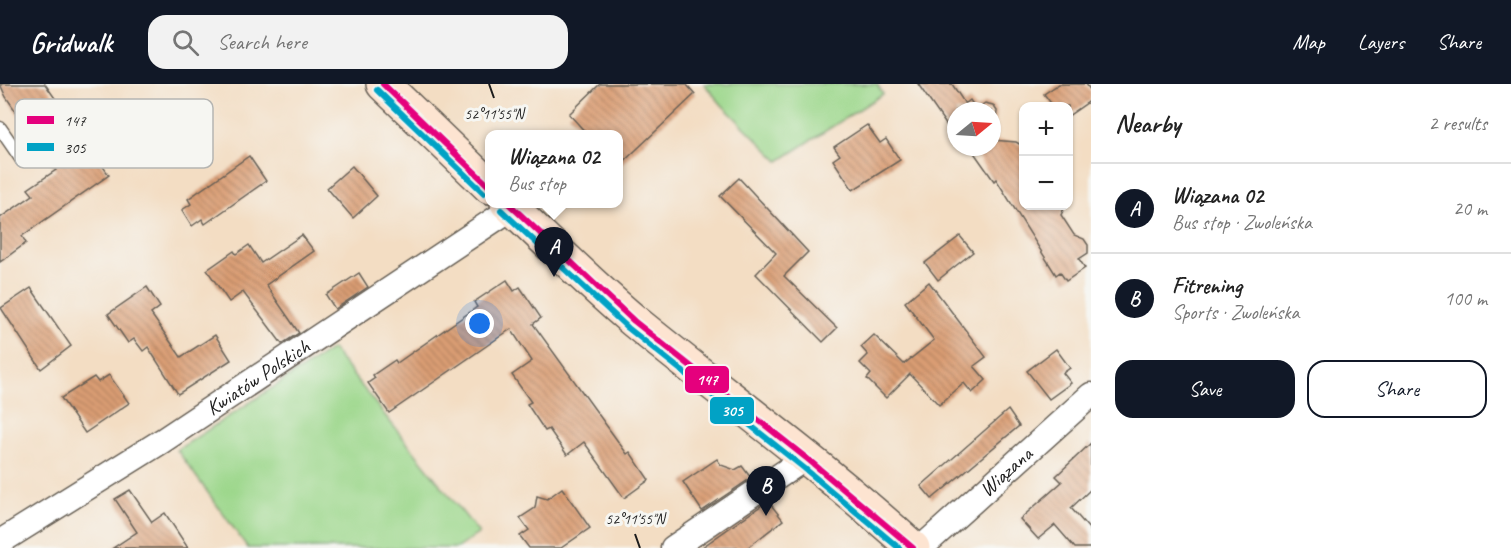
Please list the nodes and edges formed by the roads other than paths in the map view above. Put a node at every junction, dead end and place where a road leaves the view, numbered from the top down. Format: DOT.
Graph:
graph roads {
  1 [pos="383,84"];
  2 [pos="0,128"];
  3 [pos="15,150"];
  4 [pos="485,182"];
  5 [pos="490,208"];
  6 [pos="512,208"];
  7 [pos="1091,395"];
  8 [pos="807,456"];
  9 [pos="0,543"];
  10 [pos="673,548"];
  11 [pos="913,548"];
  12 [pos="921,548"];
  1 -- 4 [label="street"];
  2 -- 3 [label="lane"];
  5 -- 9 [label="street, Kwiatów Polskich"];
  6 -- 8 [label="street"];
  7 -- 12 [label="street, Wiązana"];
  8 -- 10 [label="street"];
  8 -- 11 [label="street"];
}
